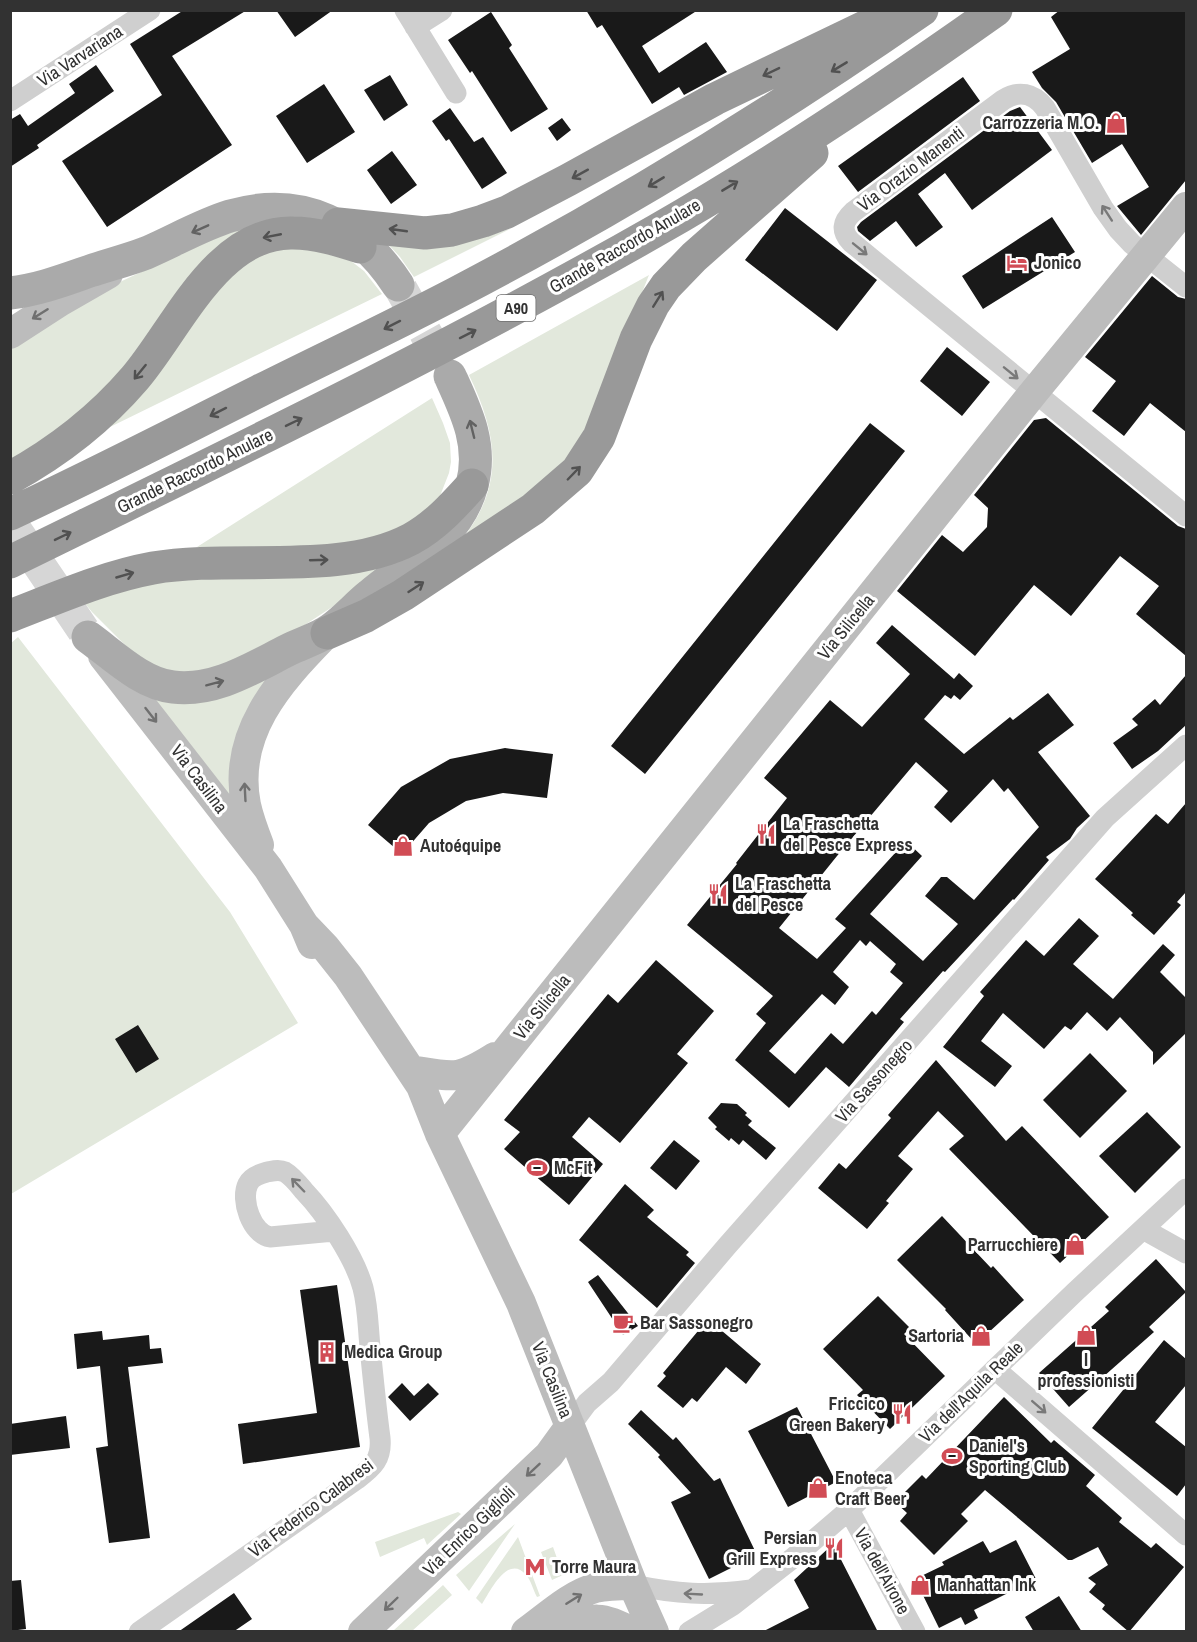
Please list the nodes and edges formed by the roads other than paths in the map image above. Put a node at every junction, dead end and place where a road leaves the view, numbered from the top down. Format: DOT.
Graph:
graph roads {
  1 [pos="150,10"];
  2 [pos="442,10"];
  3 [pos="899,10"];
  4 [pos="922,10"];
  5 [pos="996,10"];
  6 [pos="410,19"];
  7 [pos="897,78"];
  8 [pos="456,93"];
  9 [pos="10,101"];
  10 [pos="1186,207"];
  11 [pos="338,224"];
  12 [pos="371,250"];
  13 [pos="145,254"];
  14 [pos="1147,255"];
  15 [pos="398,285"];
  16 [pos="1186,287"];
  17 [pos="10,293"];
  18 [pos="10,334"];
  19 [pos="450,376"];
  20 [pos="1034,392"];
  21 [pos="10,478"];
  22 [pos="472,485"];
  23 [pos="10,514"];
  24 [pos="1186,516"];
  25 [pos="10,562"];
  26 [pos="10,616"];
  27 [pos="327,633"];
  28 [pos="88,637"];
  29 [pos="1186,745"];
  30 [pos="267,868"];
  31 [pos="304,925"];
  32 [pos="508,1049"];
  33 [pos="411,1070"];
  34 [pos="440,1134"];
  35 [pos="1186,1189"];
  36 [pos="1143,1229"];
  37 [pos="334,1231"];
  38 [pos="1186,1253"];
  39 [pos="995,1369"];
  40 [pos="570,1426"];
  41 [pos="849,1510"];
  42 [pos="1186,1535"];
  43 [pos="633,1585"];
  44 [pos="752,1590"];
  45 [pos="139,1632"];
  46 [pos="363,1632"];
  47 [pos="526,1632"];
  48 [pos="563,1632"];
  49 [pos="632,1632"];
  50 [pos="654,1632"];
  51 [pos="689,1632"];
  52 [pos="915,1632"];
  1 -- 9 [label="street, Via Varvariana"];
  2 -- 6 [label="street"];
  3 -- 11 [label="highway, one-way"];
  4 -- 23 [label="highway, A90, one-way"];
  5 -- 7 [label="highway, Grande Raccordo Anulare / A90"];
  6 -- 8 [label="street"];
  25 -- 7 [label="highway, Grande Raccordo Anulare / A90, one-way"];
  27 -- 7 [label="highway, one-way"];
  10 -- 14 [label="main road, Via Silicella"];
  11 -- 12 [label="main road"];
  11 -- 13 [label="main road, one-way"];
  12 -- 15 [label="main road"];
  12 -- 21 [label="highway, one-way"];
  13 -- 17 [label="main road"];
  13 -- 18 [label="main road, one-way"];
  14 -- 16 [label="street"];
  14 -- 20 [label="main road, Via Silicella"];
  14 -- 20 [label="street, Via Orazio Manenti, one-way"];
  22 -- 19 [label="main road, one-way"];
  20 -- 24 [label="street"];
  20 -- 32 [label="main road, Via Silicella"];
  26 -- 22 [label="highway, one-way"];
  22 -- 27 [label="main road"];
  28 -- 27 [label="main road, one-way"];
  30 -- 27 [label="main road, one-way"];
  28 -- 30 [label="main road, Via Casilina, one-way"];
  29 -- 40 [label="street, Via Sassonegro"];
  30 -- 31 [label="main road, Via Casilina"];
  31 -- 33 [label="main road, Via Casilina"];
  31 -- 34 [label="main road, Via Casilina"];
  32 -- 33 [label="main road, Via Silicella"];
  32 -- 34 [label="main road, Via Silicella"];
  33 -- 34 [label="main road, Via Casilina"];
  34 -- 40 [label="main road, Via Casilina"];
  35 -- 36 [label="street, Via dell'Aquila Reale"];
  36 -- 38 [label="street"];
  36 -- 39 [label="street, Via dell'Aquila Reale"];
  37 -- 45 [label="street, Via Federico Calabresi"];
  39 -- 41 [label="street, Via dell'Aquila Reale"];
  39 -- 42 [label="street, one-way"];
  40 -- 43 [label="main road, Via Casilina"];
  40 -- 46 [label="main road, Via Enrico Giglioli, one-way"];
  41 -- 44 [label="street, Via dell'Aquila Reale"];
  41 -- 52 [label="street, Via dell'Airone"];
  44 -- 43 [label="street, one-way"];
  47 -- 43 [label="main road, one-way"];
  43 -- 50 [label="main road, Via Casilina"];
  44 -- 51 [label="street, Via dell'Aquila Reale"];
  48 -- 49 [label="main road"];
}
